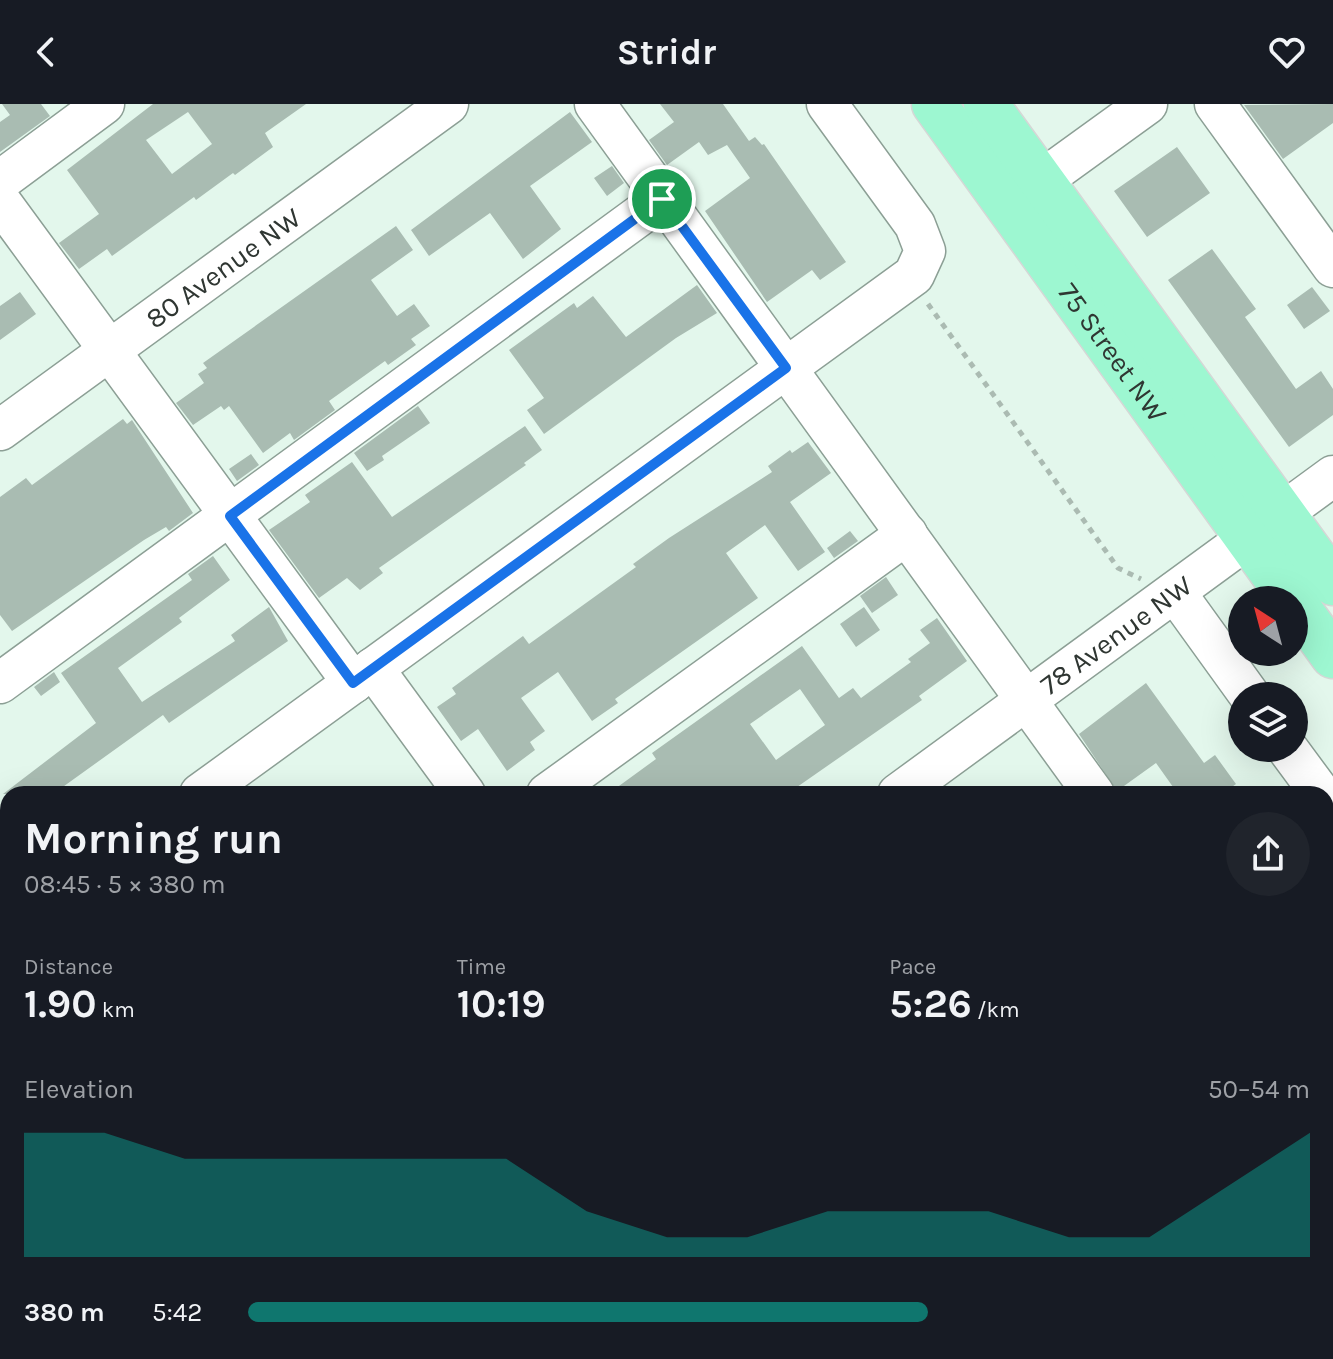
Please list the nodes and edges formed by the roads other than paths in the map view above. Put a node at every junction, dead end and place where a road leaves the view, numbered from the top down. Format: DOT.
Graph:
graph roads {
  1 [pos="104,104"];
  2 [pos="448,104"];
  3 [pos="595,104"];
  4 [pos="827,104"];
  5 [pos="934,104"];
  6 [pos="986,104"];
  7 [pos="1147,104"];
  8 [pos="1215,104"];
  9 [pos="1042,180"];
  10 [pos="0,181"];
  11 [pos="662,199"];
  12 [pos="0,201"];
  13 [pos="1326,242"];
  14 [pos="110,350"];
  15 [pos="786,368"];
  16 [pos="0,430"];
  17 [pos="1333,476"];
  18 [pos="1282,513"];
  19 [pos="230,516"];
  20 [pos="907,534"];
  21 [pos="1248,539"];
  22 [pos="1333,583"];
  23 [pos="1282,586"];
  24 [pos="1162,591"];
  25 [pos="1308,622"];
  26 [pos="1333,656"];
  27 [pos="363,676"];
  28 [pos="1238,682"];
  29 [pos="0,683"];
  30 [pos="1026,701"];
  31 [pos="1297,762"];
  32 [pos="211,786"];
  33 [pos="458,786"];
  34 [pos="558,786"];
  35 [pos="909,786"];
  36 [pos="1088,786"];
  37 [pos="1315,786"];
  1 -- 10 [label="street"];
  2 -- 14 [label="street, 80 Avenue NW"];
  3 -- 11 [label="street"];
  4 -- 15 [label="street"];
  5 -- 21 [label="main road, 75 Street NW"];
  6 -- 9 [label="main road, 75 Street NW"];
  7 -- 9 [label="street"];
  8 -- 13 [label="street"];
  9 -- 18 [label="main road, 75 Street NW"];
  11 -- 15 [label="street"];
  11 -- 19 [label="street"];
  12 -- 14 [label="street"];
  14 -- 16 [label="street, 80 Avenue NW"];
  14 -- 19 [label="street"];
  15 -- 20 [label="street"];
  15 -- 27 [label="street"];
  17 -- 18 [label="street, 78 Avenue NW"];
  18 -- 21 [label="street, 78 Avenue NW"];
  18 -- 22 [label="main road, 75 Street NW"];
  19 -- 27 [label="street"];
  19 -- 29 [label="street"];
  20 -- 30 [label="street"];
  20 -- 34 [label="street"];
  21 -- 23 [label="main road, 75 Street NW"];
  21 -- 24 [label="street, 78 Avenue NW"];
  24 -- 28 [label="street"];
  24 -- 30 [label="street, 78 Avenue NW"];
  25 -- 26 [label="main road, 75 Street NW"];
  27 -- 32 [label="street"];
  27 -- 33 [label="street"];
  30 -- 35 [label="street, 78 Avenue NW"];
  30 -- 36 [label="street"];
  31 -- 37 [label="street"];
}
